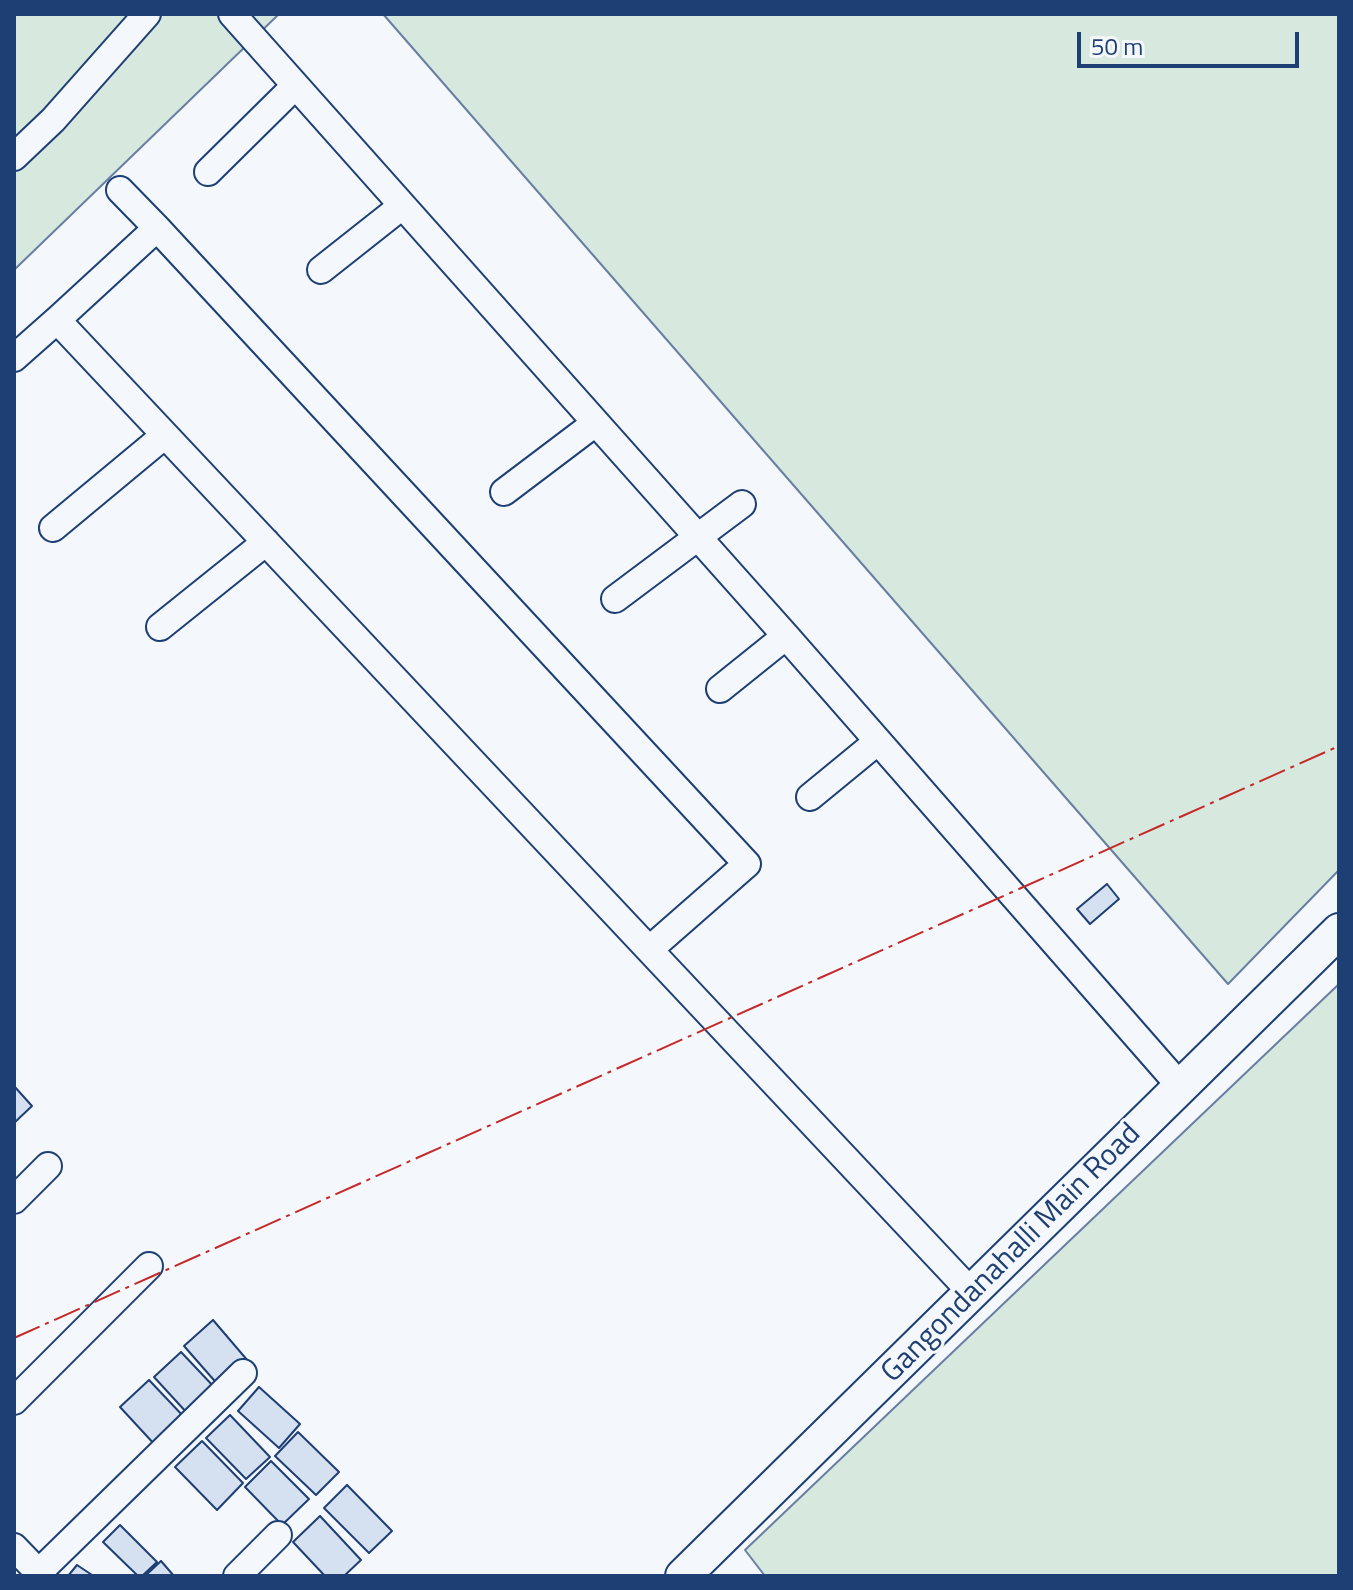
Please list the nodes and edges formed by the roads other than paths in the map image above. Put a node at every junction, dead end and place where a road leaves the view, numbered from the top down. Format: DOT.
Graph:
graph roads {
  1 [pos="147,14"];
  2 [pos="232,14"];
  3 [pos="295,86"];
  4 [pos="14,157"];
  5 [pos="208,172"];
  6 [pos="120,190"];
  7 [pos="402,206"];
  8 [pos="157,228"];
  9 [pos="321,270"];
  10 [pos="57,320"];
  11 [pos="14,358"];
  12 [pos="594,424"];
  13 [pos="165,435"];
  14 [pos="504,492"];
  15 [pos="742,504"];
  16 [pos="53,528"];
  17 [pos="697,538"];
  18 [pos="266,542"];
  19 [pos="615,599"];
  20 [pos="160,627"];
  21 [pos="786,636"];
  22 [pos="720,689"];
  23 [pos="877,742"];
  24 [pos="810,797"];
  25 [pos="1339,931"];
  26 [pos="650,949"];
  27 [pos="1181,1087"];
  28 [pos="48,1166"];
  29 [pos="14,1200"];
  30 [pos="149,1266"];
  31 [pos="972,1293"];
  32 [pos="243,1373"];
  33 [pos="14,1401"];
  34 [pos="278,1535"];
  35 [pos="14,1547"];
  36 [pos="39,1575"];
  37 [pos="237,1576"];
  38 [pos="683,1576"];
  1 -- 4 [label="street"];
  2 -- 3 [label="street"];
  3 -- 5 [label="street"];
  3 -- 7 [label="street"];
  6 -- 8 [label="street"];
  7 -- 9 [label="street"];
  7 -- 12 [label="street"];
  8 -- 10 [label="street"];
  8 -- 26 [label="street"];
  10 -- 11 [label="street"];
  10 -- 13 [label="street"];
  12 -- 14 [label="street"];
  12 -- 17 [label="street"];
  13 -- 16 [label="street"];
  13 -- 18 [label="street"];
  15 -- 17 [label="street"];
  17 -- 19 [label="street"];
  17 -- 21 [label="street"];
  18 -- 20 [label="street"];
  18 -- 26 [label="street"];
  21 -- 22 [label="street"];
  21 -- 23 [label="street"];
  23 -- 24 [label="street"];
  23 -- 27 [label="street"];
  25 -- 27 [label="street, Gangondanahalli Main Road"];
  26 -- 31 [label="street"];
  27 -- 31 [label="street, Gangondanahalli Main Road"];
  28 -- 29 [label="street"];
  30 -- 33 [label="street"];
  31 -- 38 [label="street, Gangondanahalli Main Road"];
  32 -- 36 [label="street"];
  34 -- 37 [label="street"];
  35 -- 36 [label="street"];
}
